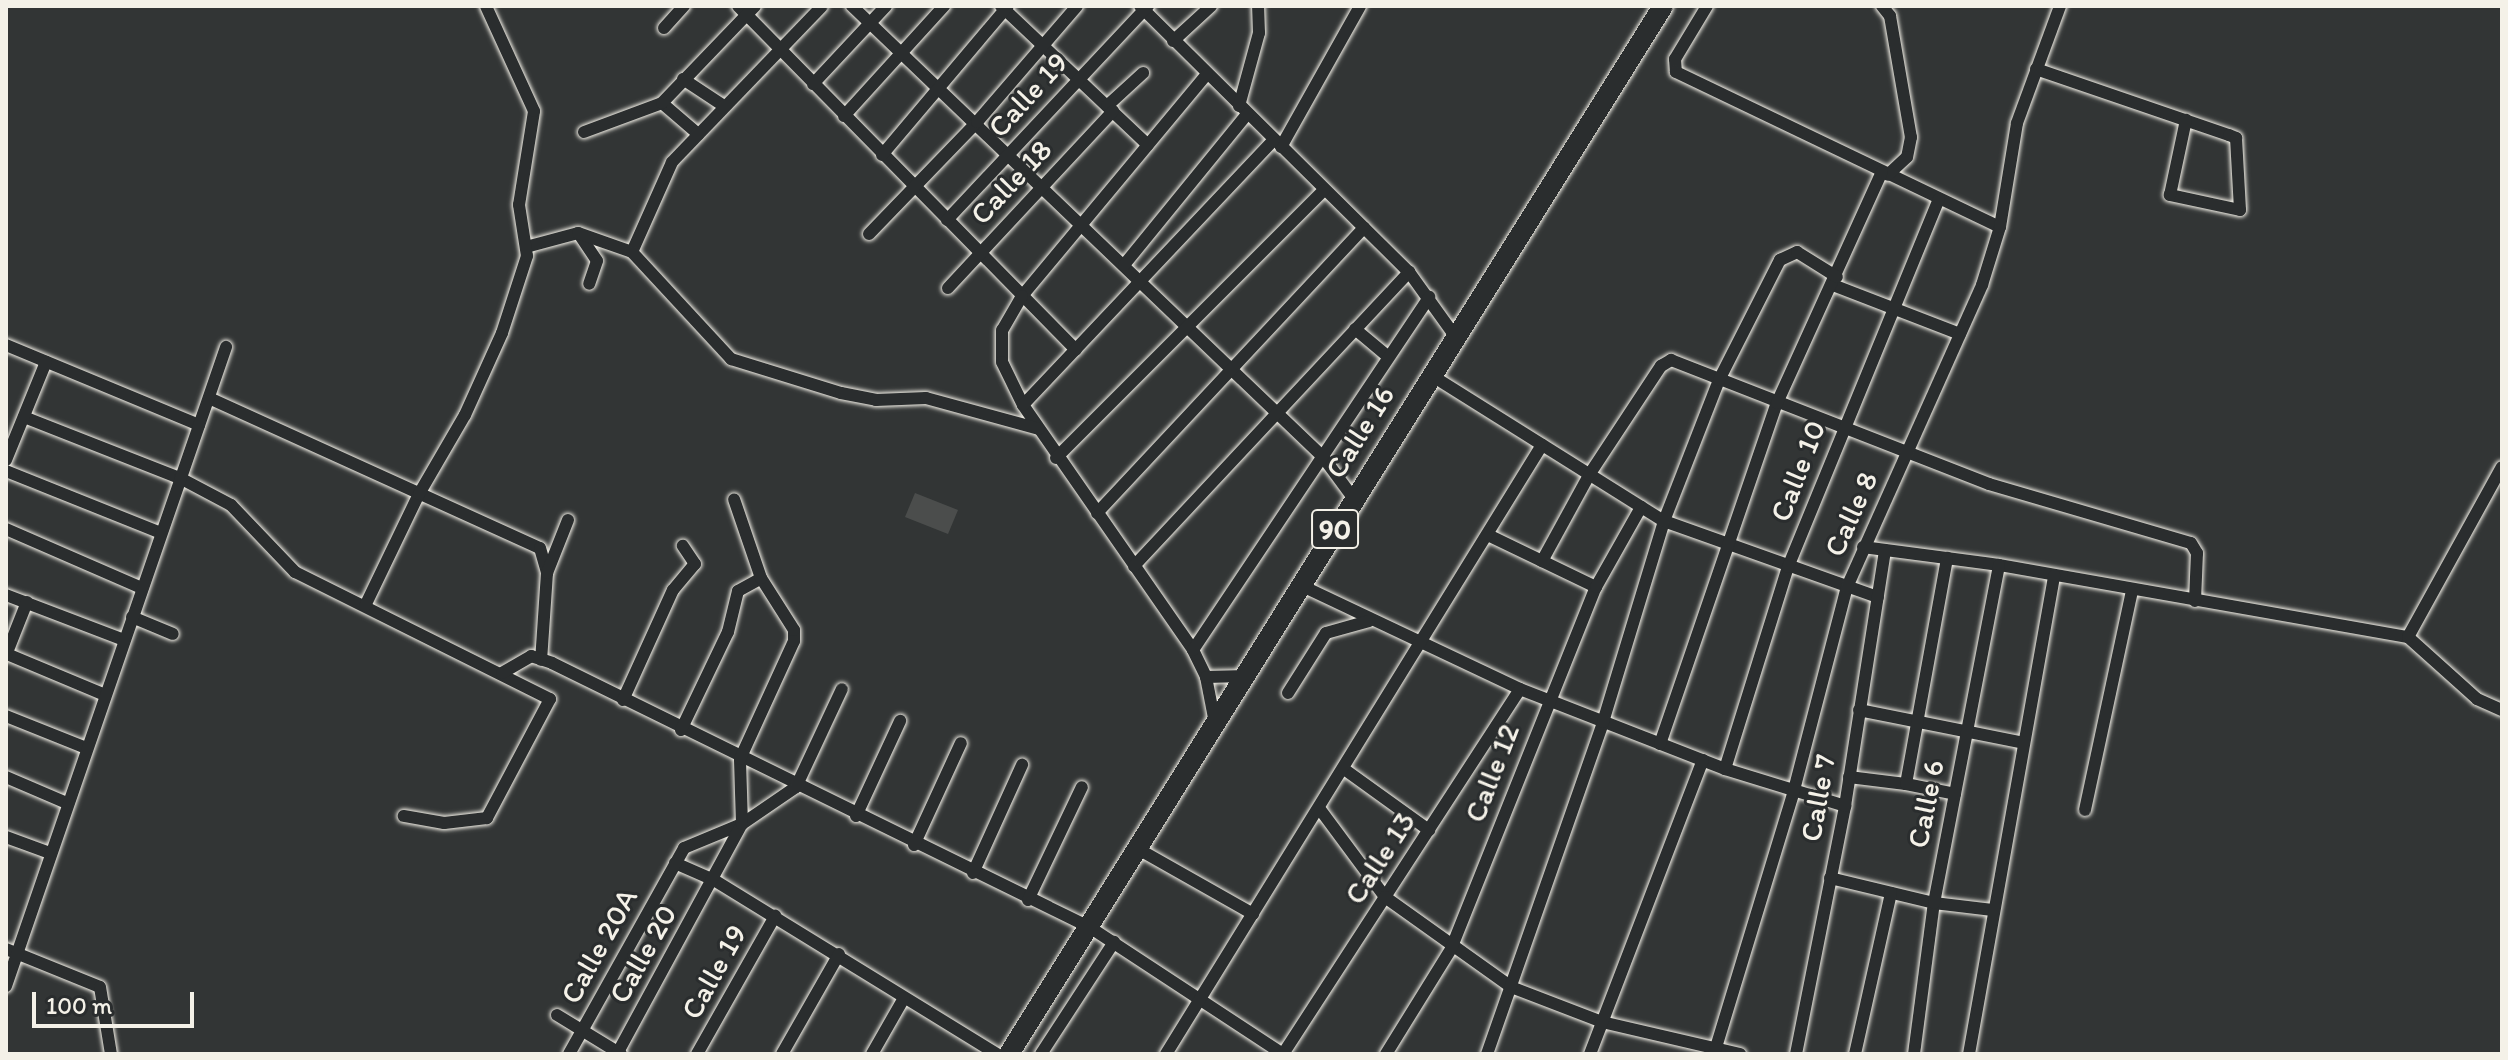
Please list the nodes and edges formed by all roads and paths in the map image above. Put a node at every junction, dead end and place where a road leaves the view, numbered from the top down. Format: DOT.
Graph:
graph roads {
  1 [pos="486,6"];
  2 [pos="684,6"];
  3 [pos="822,6"];
  4 [pos="852,6"];
  5 [pos="886,6"];
  6 [pos="944,6"];
  7 [pos="1077,6"];
  8 [pos="1211,6"];
  9 [pos="1258,6"];
  10 [pos="1360,6"];
  11 [pos="1663,6"];
  12 [pos="1707,6"];
  13 [pos="1882,6"];
  14 [pos="2060,6"];
  15 [pos="1005,7"];
  16 [pos="1144,7"];
  17 [pos="747,9"];
  18 [pos="871,23"];
  19 [pos="664,28"];
  20 [pos="1173,41"];
  21 [pos="1042,44"];
  22 [pos="780,49"];
  23 [pos="903,51"];
  24 [pos="2036,69"];
  25 [pos="1143,73"];
  26 [pos="1207,74"];
  27 [pos="1077,77"];
  28 [pos="683,79"];
  29 [pos="813,84"];
  30 [pos="943,89"];
  31 [pos="662,103"];
  32 [pos="724,106"];
  33 [pos="1110,108"];
  34 [pos="1243,110"];
  35 [pos="844,116"];
  36 [pos="2186,120"];
  37 [pos="977,122"];
  38 [pos="584,132"];
  39 [pos="698,134"];
  40 [pos="1278,144"];
  41 [pos="1148,145"];
  42 [pos="882,155"];
  43 [pos="1010,155"];
  44 [pos="1885,174"];
  45 [pos="1042,187"];
  46 [pos="916,188"];
  47 [pos="1324,190"];
  48 [pos="1939,199"];
  49 [pos="947,220"];
  50 [pos="1081,224"];
  51 [pos="2000,227"];
  52 [pos="1364,228"];
  53 [pos="1153,230"];
  54 [pos="578,233"];
  55 [pos="869,234"];
  56 [pos="526,247"];
  57 [pos="1171,249"];
  58 [pos="632,252"];
  59 [pos="980,254"];
  60 [pos="1124,265"];
  61 [pos="1409,272"];
  62 [pos="1141,281"];
  63 [pos="1835,281"];
  64 [pos="589,284"];
  65 [pos="948,288"];
  66 [pos="1022,296"];
  67 [pos="1429,297"];
  68 [pos="1892,308"];
  69 [pos="1189,329"];
  70 [pos="1355,329"];
  71 [pos="1960,334"];
  72 [pos="1455,336"];
  73 [pos="6,345"];
  74 [pos="226,347"];
  75 [pos="1076,350"];
  76 [pos="1386,355"];
  77 [pos="46,362"];
  78 [pos="1232,368"];
  79 [pos="1431,375"];
  80 [pos="1719,380"];
  81 [pos="209,398"];
  82 [pos="1777,403"];
  83 [pos="1023,405"];
  84 [pos="1278,413"];
  85 [pos="16,423"];
  86 [pos="199,425"];
  87 [pos="1039,429"];
  88 [pos="1841,430"];
  89 [pos="1542,445"];
  90 [pos="1906,455"];
  91 [pos="1323,457"];
  92 [pos="1056,458"];
  93 [pos="6,460"];
  94 [pos="2502,467"];
  95 [pos="6,471"];
  96 [pos="1589,475"];
  97 [pos="180,478"];
  98 [pos="419,494"];
  99 [pos="734,499"];
  100 [pos="1354,499"];
  101 [pos="1641,507"];
  102 [pos="1097,513"];
  103 [pos="568,520"];
  104 [pos="1664,521"];
  105 [pos="6,529"];
  106 [pos="161,533"];
  107 [pos="1488,535"];
  108 [pos="683,546"];
  109 [pos="1729,546"];
  110 [pos="1863,547"];
  111 [pos="1885,550"];
  112 [pos="1947,558"];
  113 [pos="1542,561"];
  114 [pos="1999,565"];
  115 [pos="1134,566"];
  116 [pos="1788,567"];
  117 [pos="547,573"];
  118 [pos="2054,575"];
  119 [pos="761,578"];
  120 [pos="1300,585"];
  121 [pos="1596,587"];
  122 [pos="1847,587"];
  123 [pos="142,588"];
  124 [pos="2132,590"];
  125 [pos="6,595"];
  126 [pos="1878,597"];
  127 [pos="2202,601"];
  128 [pos="27,602"];
  129 [pos="365,606"];
  130 [pos="132,617"];
  131 [pos="1369,621"];
  132 [pos="173,634"];
  133 [pos="2408,637"];
  134 [pos="124,640"];
  135 [pos="1421,646"];
  136 [pos="1193,650"];
  137 [pos="6,655"];
  138 [pos="541,660"];
  139 [pos="502,673"];
  140 [pos="1246,676"];
  141 [pos="1206,677"];
  142 [pos="842,689"];
  143 [pos="1520,689"];
  144 [pos="1288,693"];
  145 [pos="105,695"];
  146 [pos="623,700"];
  147 [pos="1548,701"];
  148 [pos="1859,710"];
  149 [pos="2502,710"];
  150 [pos="6,716"];
  151 [pos="900,721"];
  152 [pos="1603,722"];
  153 [pos="1915,722"];
  154 [pos="1216,727"];
  155 [pos="681,730"];
  156 [pos="1966,732"];
  157 [pos="961,743"];
  158 [pos="2024,743"];
  159 [pos="1660,744"];
  160 [pos="86,748"];
  161 [pos="740,759"];
  162 [pos="1703,760"];
  163 [pos="1022,765"];
  164 [pos="1344,769"];
  165 [pos="1725,769"];
  166 [pos="6,777"];
  167 [pos="1849,777"];
  168 [pos="1906,784"];
  169 [pos="796,787"];
  170 [pos="1082,787"];
  171 [pos="1794,790"];
  172 [pos="1955,794"];
  173 [pos="67,803"];
  174 [pos="1845,806"];
  175 [pos="1319,808"];
  176 [pos="2085,810"];
  177 [pos="404,816"];
  178 [pos="856,816"];
  179 [pos="742,824"];
  180 [pos="1429,830"];
  181 [pos="6,837"];
  182 [pos="914,845"];
  183 [pos="1140,850"];
  184 [pos="50,853"];
  185 [pos="675,863"];
  186 [pos="973,873"];
  187 [pos="1830,878"];
  188 [pos="714,880"];
  189 [pos="1891,893"];
  190 [pos="1385,897"];
  191 [pos="1028,900"];
  192 [pos="1934,903"];
  193 [pos="1993,910"];
  194 [pos="1253,914"];
  195 [pos="775,916"];
  196 [pos="1091,928"];
  197 [pos="1114,942"];
  198 [pos="1451,949"];
  199 [pos="10,951"];
  200 [pos="839,954"];
  201 [pos="6,986"];
  202 [pos="1511,987"];
  203 [pos="904,998"];
  204 [pos="1200,999"];
  205 [pos="557,1015"];
  206 [pos="1602,1022"];
  207 [pos="582,1031"];
  208 [pos="1682,1048"];
  209 [pos="1715,1052"];
  210 [pos="619,1053"];
  211 [pos="111,1054"];
  212 [pos="569,1054"];
  213 [pos="697,1054"];
  214 [pos="782,1054"];
  215 [pos="872,1054"];
  216 [pos="997,1054"];
  217 [pos="1009,1054"];
  218 [pos="1041,1054"];
  219 [pos="1166,1054"];
  220 [pos="1283,1054"];
  221 [pos="1386,1054"];
  222 [pos="1487,1054"];
  223 [pos="1590,1054"];
  224 [pos="1740,1054"];
  225 [pos="1796,1054"];
  226 [pos="1855,1054"];
  227 [pos="1914,1054"];
  228 [pos="1969,1054"];
  1 -- 56 [label="street"];
  2 -- 19 [label="street"];
  3 -- 22 [label="street"];
  4 -- 18 [label="street"];
  5 -- 18 [label="street"];
  6 -- 23 [label="street"];
  7 -- 21 [label="street"];
  8 -- 20 [label="street"];
  9 -- 34 [label="street"];
  10 -- 40 [label="street"];
  11 -- 72 [label="highway, Calle 16 / 90"];
  12 -- 44 [label="street"];
  13 -- 44 [label="street"];
  14 -- 24 [label="street, Calle 8"];
  15 -- 21 [label="street"];
  15 -- 30 [label="street"];
  16 -- 20 [label="street"];
  16 -- 27 [label="street, Calle 19"];
  17 -- 22 [label="street"];
  17 -- 28 [label="street"];
  18 -- 23 [label="street"];
  18 -- 29 [label="street"];
  20 -- 26 [label="street"];
  21 -- 27 [label="street"];
  21 -- 37 [label="street"];
  22 -- 29 [label="street"];
  22 -- 32 [label="street"];
  23 -- 30 [label="street"];
  23 -- 35 [label="street"];
  24 -- 36 [label="street"];
  24 -- 51 [label="street, Calle 8"];
  25 -- 33 [label="street, Calle 18"];
  26 -- 34 [label="street"];
  26 -- 41 [label="street"];
  27 -- 33 [label="street"];
  27 -- 43 [label="street, Calle 19"];
  28 -- 31 [label="street"];
  28 -- 32 [label="street"];
  29 -- 35 [label="street"];
  30 -- 37 [label="street"];
  30 -- 42 [label="street"];
  31 -- 38 [label="street"];
  31 -- 39 [label="street"];
  32 -- 39 [label="street"];
  33 -- 41 [label="street"];
  33 -- 45 [label="street, Calle 18"];
  34 -- 40 [label="street"];
  34 -- 53 [label="street"];
  35 -- 42 [label="street"];
  36 -- 36 [label="street"];
  37 -- 43 [label="street"];
  37 -- 46 [label="street"];
  39 -- 58 [label="street"];
  40 -- 47 [label="street"];
  40 -- 57 [label="street"];
  41 -- 50 [label="street"];
  42 -- 46 [label="street"];
  43 -- 45 [label="street"];
  43 -- 49 [label="street, Calle 19"];
  44 -- 48 [label="street"];
  44 -- 63 [label="street"];
  45 -- 50 [label="street"];
  45 -- 59 [label="street, Calle 18"];
  46 -- 49 [label="street"];
  46 -- 55 [label="street"];
  47 -- 52 [label="street"];
  47 -- 69 [label="street"];
  48 -- 51 [label="street"];
  48 -- 68 [label="street, Calle 10"];
  49 -- 59 [label="street"];
  50 -- 60 [label="street"];
  50 -- 66 [label="street"];
  51 -- 71 [label="street, Calle 8"];
  52 -- 61 [label="street"];
  52 -- 78 [label="street"];
  53 -- 57 [label="street"];
  53 -- 60 [label="street"];
  54 -- 56 [label="street"];
  54 -- 58 [label="street"];
  54 -- 64 [label="street"];
  56 -- 98 [label="street"];
  57 -- 62 [label="street"];
  58 -- 87 [label="street"];
  59 -- 65 [label="street, Calle 18"];
  59 -- 66 [label="street"];
  60 -- 62 [label="street"];
  61 -- 67 [label="street"];
  61 -- 70 [label="street"];
  62 -- 69 [label="street"];
  62 -- 75 [label="street"];
  63 -- 68 [label="street"];
  63 -- 80 [label="street"];
  63 -- 82 [label="street"];
  66 -- 75 [label="street"];
  66 -- 83 [label="street"];
  67 -- 72 [label="street"];
  67 -- 76 [label="street"];
  68 -- 71 [label="street"];
  68 -- 88 [label="street, Calle 10"];
  69 -- 78 [label="street"];
  69 -- 92 [label="street"];
  70 -- 76 [label="street"];
  70 -- 84 [label="street"];
  71 -- 90 [label="street, Calle 8"];
  72 -- 79 [label="highway, Calle 16 / 90"];
  73 -- 77 [label="street"];
  74 -- 81 [label="street"];
  75 -- 83 [label="street"];
  76 -- 91 [label="street"];
  77 -- 85 [label="street"];
  77 -- 86 [label="street"];
  78 -- 84 [label="street"];
  78 -- 102 [label="street"];
  79 -- 89 [label="street"];
  79 -- 100 [label="highway, Calle 16 / 90"];
  80 -- 82 [label="street"];
  80 -- 96 [label="street"];
  80 -- 104 [label="street"];
  81 -- 86 [label="street"];
  81 -- 98 [label="street"];
  82 -- 88 [label="street"];
  82 -- 109 [label="street"];
  83 -- 87 [label="street"];
  84 -- 91 [label="street"];
  84 -- 115 [label="street"];
  85 -- 93 [label="street"];
  85 -- 97 [label="street"];
  86 -- 97 [label="street"];
  87 -- 92 [label="street"];
  88 -- 90 [label="street"];
  88 -- 116 [label="street, Calle 10"];
  89 -- 96 [label="street"];
  89 -- 107 [label="street"];
  90 -- 110 [label="street, Calle 8"];
  90 -- 127 [label="street"];
  91 -- 100 [label="street"];
  91 -- 136 [label="street"];
  92 -- 102 [label="street"];
  94 -- 133 [label="street"];
  95 -- 106 [label="street"];
  96 -- 101 [label="street"];
  96 -- 113 [label="street"];
  97 -- 106 [label="street"];
  97 -- 129 [label="street"];
  98 -- 117 [label="street"];
  98 -- 129 [label="street"];
  99 -- 119 [label="street"];
  100 -- 120 [label="highway, Calle 16 / 90"];
  101 -- 104 [label="street"];
  101 -- 121 [label="street, Calle 12"];
  102 -- 115 [label="street"];
  103 -- 117 [label="street"];
  104 -- 109 [label="street"];
  104 -- 152 [label="street"];
  105 -- 123 [label="street"];
  106 -- 123 [label="street"];
  107 -- 113 [label="street"];
  107 -- 135 [label="street"];
  108 -- 146 [label="street"];
  109 -- 116 [label="street"];
  109 -- 159 [label="street"];
  110 -- 111 [label="street"];
  110 -- 122 [label="street, Calle 8"];
  111 -- 112 [label="street"];
  111 -- 126 [label="street, Calle 7"];
  112 -- 114 [label="street"];
  112 -- 153 [label="street"];
  113 -- 121 [label="street"];
  114 -- 118 [label="street"];
  114 -- 156 [label="street, Calle 6"];
  115 -- 136 [label="street"];
  116 -- 122 [label="street"];
  116 -- 165 [label="street, Calle 10"];
  117 -- 138 [label="street"];
  118 -- 124 [label="street"];
  118 -- 158 [label="street"];
  119 -- 155 [label="street"];
  119 -- 161 [label="street"];
  120 -- 131 [label="street"];
  120 -- 140 [label="highway, Calle 16 / 90"];
  121 -- 147 [label="street, Calle 12"];
  122 -- 126 [label="street"];
  122 -- 171 [label="street, Calle 8"];
  123 -- 130 [label="street"];
  124 -- 127 [label="street"];
  124 -- 176 [label="street"];
  125 -- 128 [label="street"];
  126 -- 148 [label="street, Calle 7"];
  127 -- 133 [label="street"];
  128 -- 134 [label="street"];
  128 -- 137 [label="street"];
  129 -- 139 [label="street"];
  130 -- 132 [label="street"];
  130 -- 134 [label="street"];
  131 -- 135 [label="street"];
  131 -- 144 [label="street"];
  133 -- 149 [label="street"];
  134 -- 145 [label="street"];
  135 -- 143 [label="street"];
  135 -- 164 [label="street"];
  136 -- 141 [label="street"];
  137 -- 145 [label="street"];
  138 -- 139 [label="street"];
  138 -- 146 [label="street"];
  139 -- 177 [label="street"];
  140 -- 141 [label="street"];
  140 -- 154 [label="highway, Calle 16 / 90"];
  141 -- 154 [label="street"];
  142 -- 169 [label="street"];
  143 -- 147 [label="street"];
  143 -- 180 [label="street, Calle 13"];
  145 -- 160 [label="street"];
  146 -- 155 [label="street"];
  147 -- 152 [label="street"];
  147 -- 198 [label="street, Calle 12"];
  148 -- 153 [label="street"];
  148 -- 167 [label="street, Calle 7"];
  150 -- 160 [label="street"];
  151 -- 178 [label="street"];
  152 -- 159 [label="street"];
  152 -- 202 [label="street"];
  153 -- 156 [label="street"];
  153 -- 168 [label="street"];
  154 -- 183 [label="highway, Calle 16 / 90"];
  155 -- 161 [label="street"];
  156 -- 158 [label="street"];
  156 -- 172 [label="street, Calle 6"];
  157 -- 182 [label="street"];
  158 -- 193 [label="street"];
  159 -- 162 [label="street"];
  160 -- 173 [label="street"];
  161 -- 169 [label="street"];
  161 -- 179 [label="street"];
  162 -- 165 [label="street"];
  162 -- 206 [label="street"];
  163 -- 186 [label="street"];
  164 -- 175 [label="street"];
  164 -- 180 [label="street"];
  165 -- 171 [label="street"];
  166 -- 173 [label="street"];
  167 -- 168 [label="street"];
  167 -- 174 [label="street, Calle 7"];
  168 -- 172 [label="street"];
  169 -- 178 [label="street"];
  169 -- 179 [label="street"];
  170 -- 191 [label="street"];
  171 -- 174 [label="street"];
  171 -- 209 [label="street, Calle 8"];
  172 -- 192 [label="street, Calle 6"];
  173 -- 184 [label="street"];
  174 -- 187 [label="street, Calle 7"];
  175 -- 190 [label="street"];
  175 -- 194 [label="street"];
  178 -- 182 [label="street"];
  179 -- 185 [label="street"];
  179 -- 188 [label="street, Calle 20"];
  180 -- 190 [label="street, Calle 13"];
  181 -- 184 [label="street"];
  182 -- 186 [label="street"];
  183 -- 194 [label="street"];
  183 -- 196 [label="highway, Calle 16 / 90"];
  184 -- 199 [label="street"];
  185 -- 188 [label="street"];
  185 -- 207 [label="street, Calle 20A"];
  186 -- 191 [label="street"];
  187 -- 189 [label="street"];
  187 -- 225 [label="street, Calle 7"];
  188 -- 195 [label="street"];
  188 -- 210 [label="street, Calle 20"];
  189 -- 192 [label="street"];
  189 -- 226 [label="street"];
  190 -- 198 [label="street"];
  190 -- 220 [label="street, Calle 13"];
  191 -- 196 [label="street"];
  192 -- 193 [label="street"];
  192 -- 227 [label="street, Calle 6"];
  193 -- 228 [label="street"];
  194 -- 204 [label="street"];
  195 -- 200 [label="street"];
  195 -- 213 [label="street, Calle 19"];
  196 -- 197 [label="street"];
  196 -- 217 [label="highway, Calle 16 / 90"];
  197 -- 204 [label="street"];
  197 -- 218 [label="street"];
  198 -- 202 [label="street"];
  198 -- 221 [label="street, Calle 12"];
  199 -- 201 [label="street"];
  199 -- 211 [label="street"];
  200 -- 203 [label="street"];
  200 -- 214 [label="street"];
  202 -- 206 [label="street"];
  202 -- 222 [label="street"];
  203 -- 215 [label="street"];
  203 -- 216 [label="street"];
  204 -- 219 [label="street"];
  204 -- 220 [label="street"];
  205 -- 207 [label="street"];
  206 -- 208 [label="street"];
  206 -- 223 [label="street"];
  207 -- 210 [label="street"];
  207 -- 212 [label="street, Calle 20A"];
  208 -- 209 [label="street"];
  209 -- 224 [label="street"];
}
